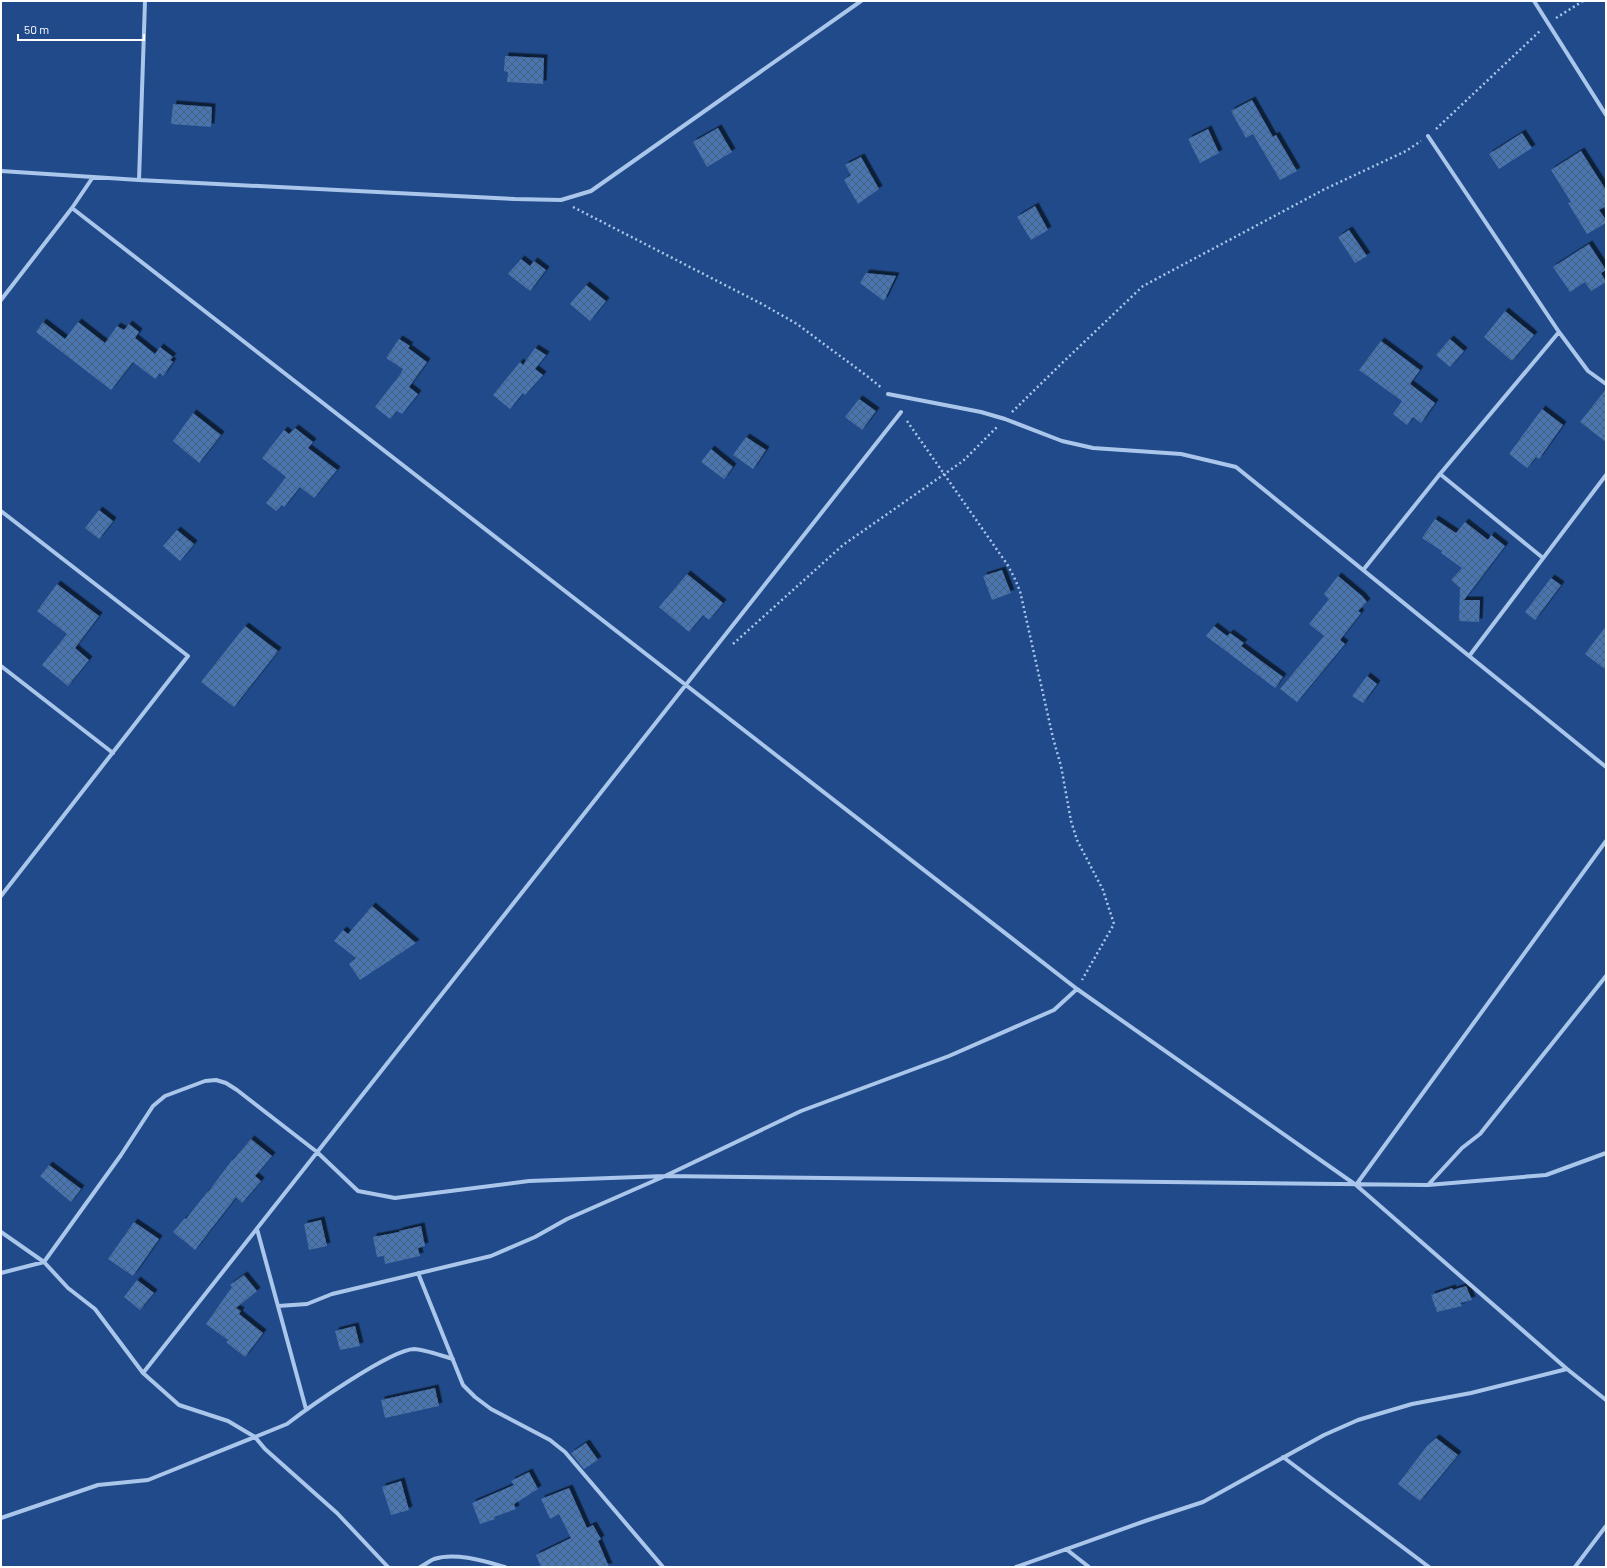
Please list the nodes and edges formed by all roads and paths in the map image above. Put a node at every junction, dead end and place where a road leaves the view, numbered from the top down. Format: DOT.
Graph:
graph roads {
  1 [pos="145,1"];
  2 [pos="861,1"];
  3 [pos="1534,1"];
  4 [pos="1583,1"];
  5 [pos="1548,23"];
  6 [pos="1606,115"];
  7 [pos="1428,136"];
  8 [pos="1,171"];
  9 [pos="93,177"];
  10 [pos="139,180"];
  11 [pos="560,200"];
  12 [pos="72,208"];
  13 [pos="1,300"];
  14 [pos="1559,332"];
  15 [pos="1606,384"];
  16 [pos="888,394"];
  17 [pos="901,412"];
  18 [pos="1005,419"];
  19 [pos="944,474"];
  20 [pos="1440,474"];
  21 [pos="1606,475"];
  22 [pos="1,512"];
  23 [pos="1543,558"];
  24 [pos="1364,569"];
  25 [pos="727,649"];
  26 [pos="1470,655"];
  27 [pos="1,666"];
  28 [pos="686,685"];
  29 [pos="113,753"];
  30 [pos="1606,767"];
  31 [pos="1606,841"];
  32 [pos="1,896"];
  33 [pos="1606,976"];
  34 [pos="1077,989"];
  35 [pos="317,1152"];
  36 [pos="1606,1153"];
  37 [pos="665,1176"];
  38 [pos="1428,1185"];
  39 [pos="1356,1186"];
  40 [pos="257,1229"];
  41 [pos="1,1232"];
  42 [pos="44,1262"];
  43 [pos="1,1273"];
  44 [pos="418,1273"];
  45 [pos="278,1306"];
  46 [pos="452,1359"];
  47 [pos="1567,1369"];
  48 [pos="143,1373"];
  49 [pos="1606,1400"];
  50 [pos="306,1409"];
  51 [pos="254,1437"];
  52 [pos="1283,1457"];
  53 [pos="1,1518"];
  54 [pos="1606,1526"];
  55 [pos="1066,1549"];
  56 [pos="388,1567"];
  57 [pos="420,1567"];
  58 [pos="505,1567"];
  59 [pos="663,1567"];
  60 [pos="1016,1567"];
  61 [pos="1089,1567"];
  62 [pos="1429,1567"];
  63 [pos="1575,1567"];
  1 -- 10 [label="street"];
  2 -- 11 [label="street"];
  3 -- 5 [label="street"];
  4 -- 5 [label="path"];
  5 -- 6 [label="street"];
  5 -- 7 [label="path"];
  7 -- 14 [label="street"];
  7 -- 18 [label="path"];
  8 -- 9 [label="street"];
  9 -- 10 [label="street"];
  9 -- 12 [label="street"];
  10 -- 11 [label="street"];
  11 -- 16 [label="path"];
  12 -- 13 [label="street"];
  12 -- 28 [label="street"];
  14 -- 15 [label="street"];
  14 -- 20 [label="street"];
  16 -- 18 [label="street"];
  17 -- 19 [label="path"];
  17 -- 28 [label="street"];
  18 -- 19 [label="path"];
  18 -- 24 [label="street"];
  19 -- 25 [label="path"];
  19 -- 34 [label="path"];
  20 -- 23 [label="street"];
  20 -- 24 [label="street"];
  21 -- 23 [label="street"];
  22 -- 29 [label="street"];
  23 -- 26 [label="street"];
  24 -- 26 [label="street"];
  26 -- 30 [label="street"];
  27 -- 29 [label="street"];
  28 -- 34 [label="street"];
  28 -- 35 [label="street"];
  29 -- 32 [label="street"];
  31 -- 39 [label="street"];
  33 -- 38 [label="street"];
  34 -- 37 [label="street"];
  34 -- 39 [label="street"];
  35 -- 37 [label="street"];
  35 -- 40 [label="street"];
  35 -- 42 [label="street"];
  36 -- 38 [label="street"];
  37 -- 39 [label="street"];
  37 -- 44 [label="street"];
  38 -- 39 [label="street"];
  39 -- 47 [label="street"];
  40 -- 45 [label="street"];
  40 -- 48 [label="street"];
  41 -- 42 [label="street"];
  42 -- 43 [label="street"];
  42 -- 48 [label="street"];
  44 -- 45 [label="street"];
  44 -- 46 [label="street"];
  45 -- 50 [label="street"];
  46 -- 50 [label="street"];
  46 -- 59 [label="street"];
  47 -- 49 [label="street"];
  47 -- 52 [label="street"];
  48 -- 51 [label="street"];
  50 -- 51 [label="street"];
  51 -- 53 [label="street"];
  51 -- 56 [label="street"];
  52 -- 55 [label="street"];
  52 -- 62 [label="street"];
  54 -- 63 [label="street"];
  55 -- 60 [label="street"];
  55 -- 61 [label="street"];
  57 -- 58 [label="street"];
}
